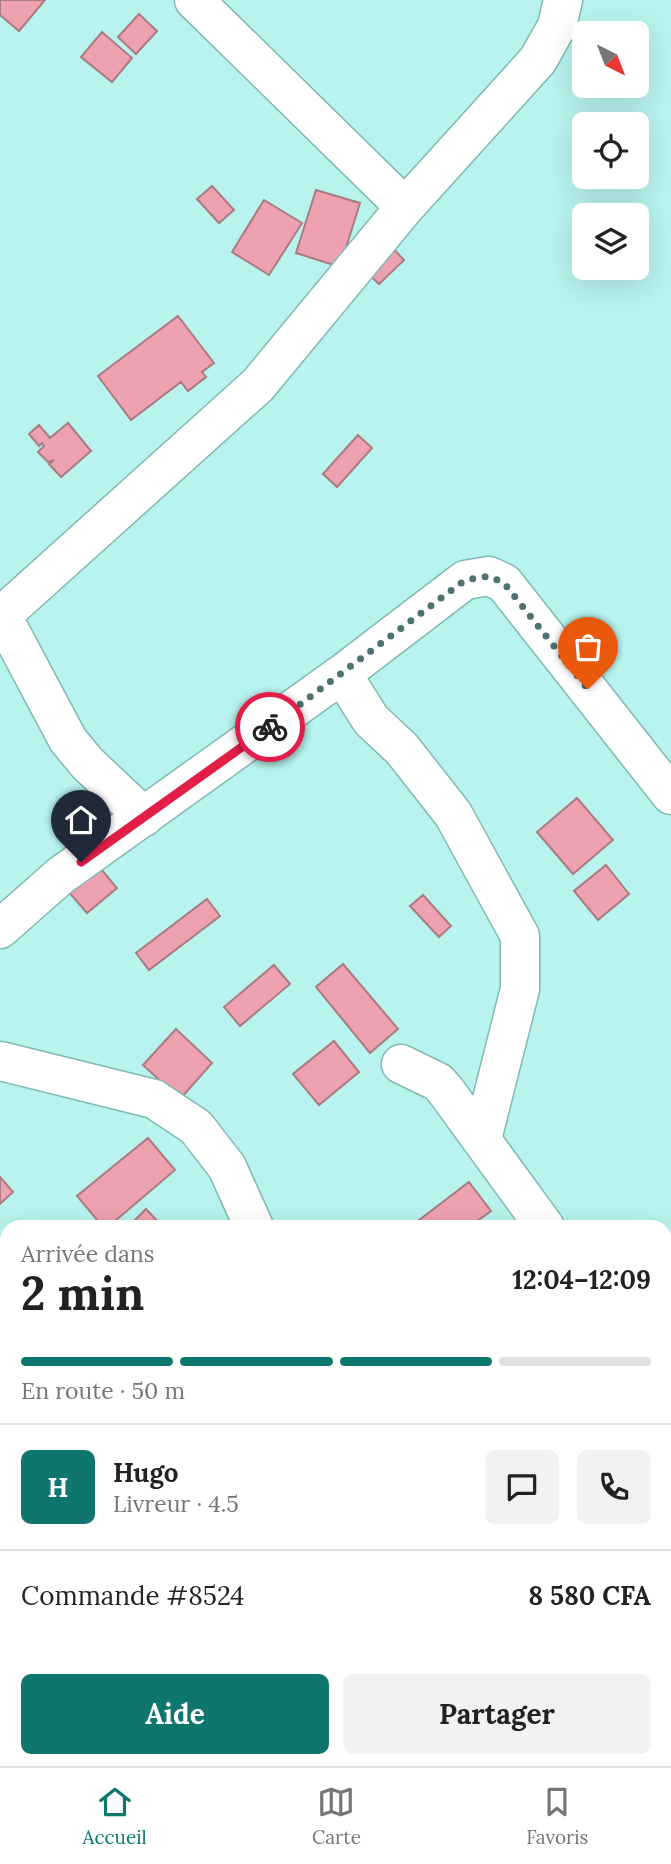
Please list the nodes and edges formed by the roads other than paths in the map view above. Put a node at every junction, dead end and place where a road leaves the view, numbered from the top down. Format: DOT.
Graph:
graph roads {
  1 [pos="194,0"];
  2 [pos="563,0"];
  3 [pos="405,207"];
  4 [pos="1,617"];
  5 [pos="342,674"];
  6 [pos="671,796"];
  7 [pos="144,817"];
  8 [pos="0,929"];
  9 [pos="401,1064"];
  10 [pos="5,1069"];
  11 [pos="482,1139"];
  12 [pos="251,1220"];
  13 [pos="540,1220"];
  1 -- 3 [label="street"];
  2 -- 3 [label="street"];
  3 -- 4 [label="street"];
  4 -- 7 [label="street"];
  5 -- 6 [label="street"];
  5 -- 7 [label="street"];
  5 -- 11 [label="street"];
  7 -- 8 [label="street"];
  9 -- 11 [label="street"];
  10 -- 12 [label="street"];
  11 -- 13 [label="street"];
}
